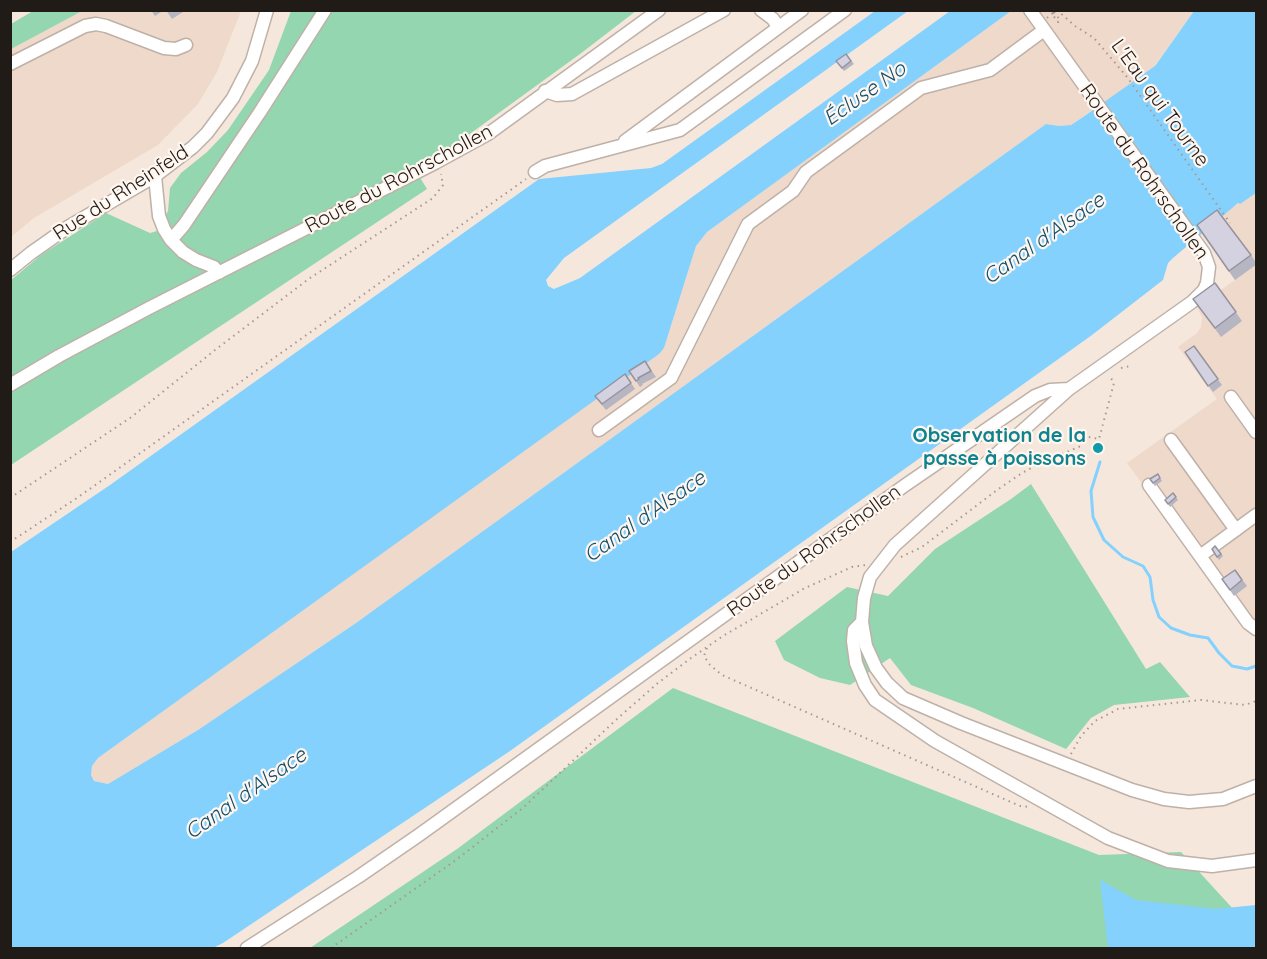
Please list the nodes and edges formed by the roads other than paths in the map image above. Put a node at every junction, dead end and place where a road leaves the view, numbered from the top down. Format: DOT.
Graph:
graph roads {
  1 [pos="267,10"];
  2 [pos="325,10"];
  3 [pos="659,10"];
  4 [pos="724,10"];
  5 [pos="761,10"];
  6 [pos="802,10"];
  7 [pos="845,10"];
  8 [pos="1030,10"];
  9 [pos="1046,24"];
  10 [pos="778,27"];
  11 [pos="186,45"];
  12 [pos="10,64"];
  13 [pos="545,92"];
  14 [pos="617,147"];
  15 [pos="535,172"];
  16 [pos="154,176"];
  17 [pos="171,240"];
  18 [pos="10,270"];
  19 [pos="219,273"];
  20 [pos="10,385"];
  21 [pos="1069,389"];
  22 [pos="1230,397"];
  23 [pos="599,430"];
  24 [pos="1257,432"];
  25 [pos="1171,440"];
  26 [pos="1149,485"];
  27 [pos="1257,515"];
  28 [pos="1236,530"];
  29 [pos="1200,556"];
  30 [pos="862,622"];
  31 [pos="1257,629"];
  32 [pos="903,698"];
  33 [pos="892,713"];
  34 [pos="1257,786"];
  35 [pos="1257,860"];
  36 [pos="247,948"];
  1 -- 16 [label="street, Rue du Rheinfeld"];
  2 -- 17 [label="street"];
  3 -- 13 [label="street, Route du Rohrschollen"];
  4 -- 13 [label="street"];
  5 -- 10 [label="street"];
  6 -- 10 [label="street"];
  7 -- 14 [label="street"];
  8 -- 9 [label="street, Route du Rohrschollen"];
  9 -- 21 [label="street, Route du Rohrschollen"];
  9 -- 23 [label="street"];
  10 -- 14 [label="street"];
  11 -- 12 [label="street"];
  13 -- 19 [label="street, Route du Rohrschollen"];
  14 -- 15 [label="street"];
  16 -- 17 [label="street"];
  16 -- 18 [label="street, Rue du Rheinfeld"];
  17 -- 19 [label="street"];
  19 -- 20 [label="street, Route du Rohrschollen"];
  21 -- 30 [label="street"];
  21 -- 36 [label="street, Route du Rohrschollen"];
  22 -- 24 [label="street"];
  25 -- 28 [label="street"];
  26 -- 29 [label="street"];
  27 -- 28 [label="street"];
  28 -- 29 [label="street"];
  29 -- 31 [label="street"];
  30 -- 32 [label="street"];
  30 -- 33 [label="street"];
  32 -- 33 [label="street"];
  32 -- 34 [label="street"];
  33 -- 35 [label="street"];
}
